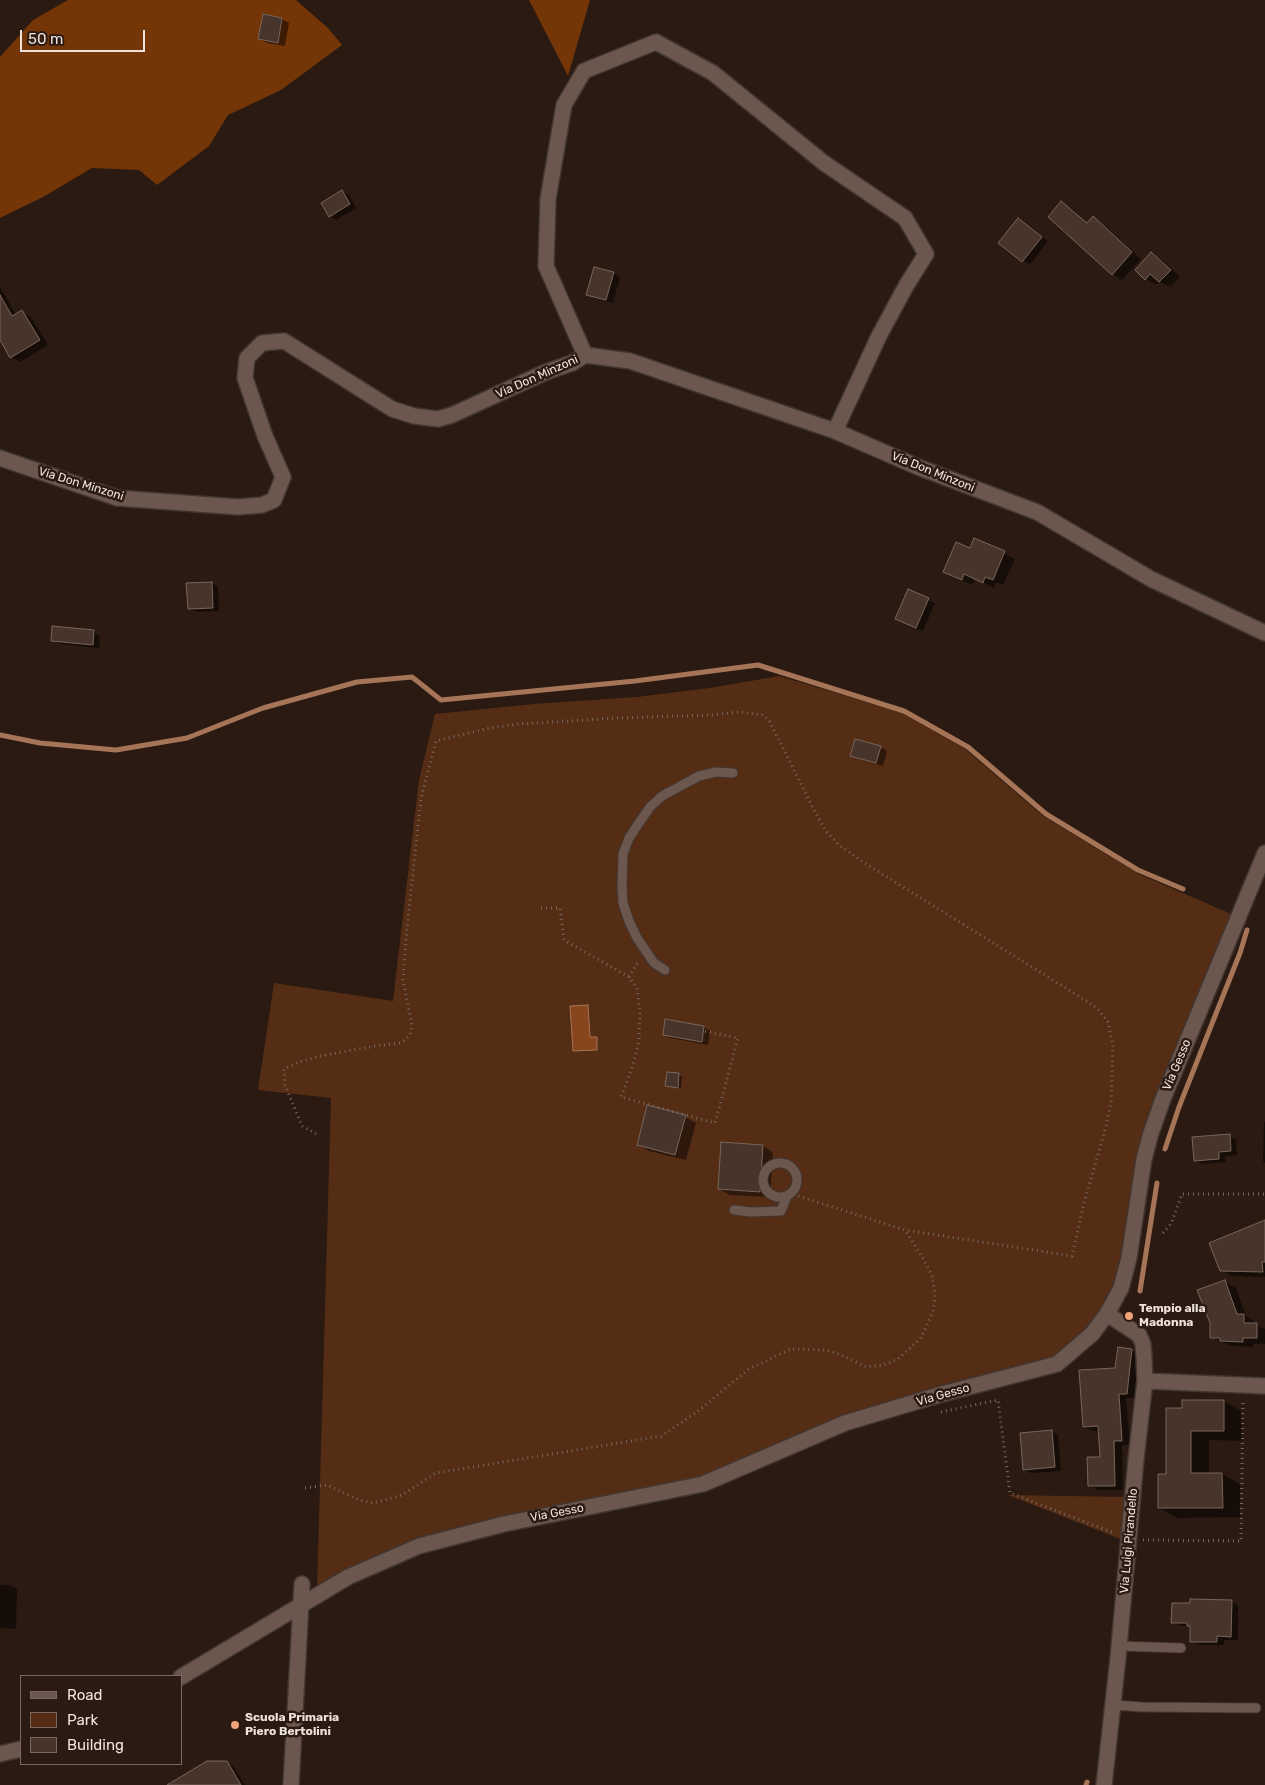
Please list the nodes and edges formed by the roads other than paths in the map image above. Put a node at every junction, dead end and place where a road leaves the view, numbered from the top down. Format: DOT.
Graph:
graph roads {
  1 [pos="585,356"];
  2 [pos="835,432"];
  3 [pos="0,458"];
  4 [pos="1265,633"];
  5 [pos="733,773"];
  6 [pos="1265,853"];
  7 [pos="665,970"];
  8 [pos="789,1195"];
  9 [pos="734,1210"];
  10 [pos="1107,1314"];
  11 [pos="1145,1381"];
  12 [pos="1265,1386"];
  13 [pos="302,1584"];
  14 [pos="301,1604"];
  15 [pos="1119,1646"];
  16 [pos="1181,1648"];
  17 [pos="182,1676"];
  18 [pos="1113,1705"];
  19 [pos="1256,1708"];
  20 [pos="20,1750"];
  21 [pos="0,1754"];
  22 [pos="291,1785"];
  23 [pos="1104,1785"];
  1 -- 2 [label="street, Via Don Minzoni"];
  1 -- 2 [label="street"];
  1 -- 3 [label="street, Via Don Minzoni"];
  2 -- 4 [label="street, Via Don Minzoni"];
  5 -- 7 [label="lane"];
  6 -- 10 [label="street, Via Gesso"];
  8 -- 9 [label="lane"];
  10 -- 11 [label="street, Via Luigi Pirandello"];
  10 -- 14 [label="street, Via Gesso"];
  11 -- 12 [label="street"];
  11 -- 15 [label="street, Via Luigi Pirandello"];
  13 -- 14 [label="street"];
  14 -- 17 [label="street, Via Gesso"];
  14 -- 22 [label="street"];
  15 -- 16 [label="lane"];
  15 -- 18 [label="street, Via Luigi Pirandello"];
  18 -- 19 [label="lane"];
  18 -- 23 [label="street, Via Luigi Pirandello"];
  20 -- 21 [label="street"];
}
